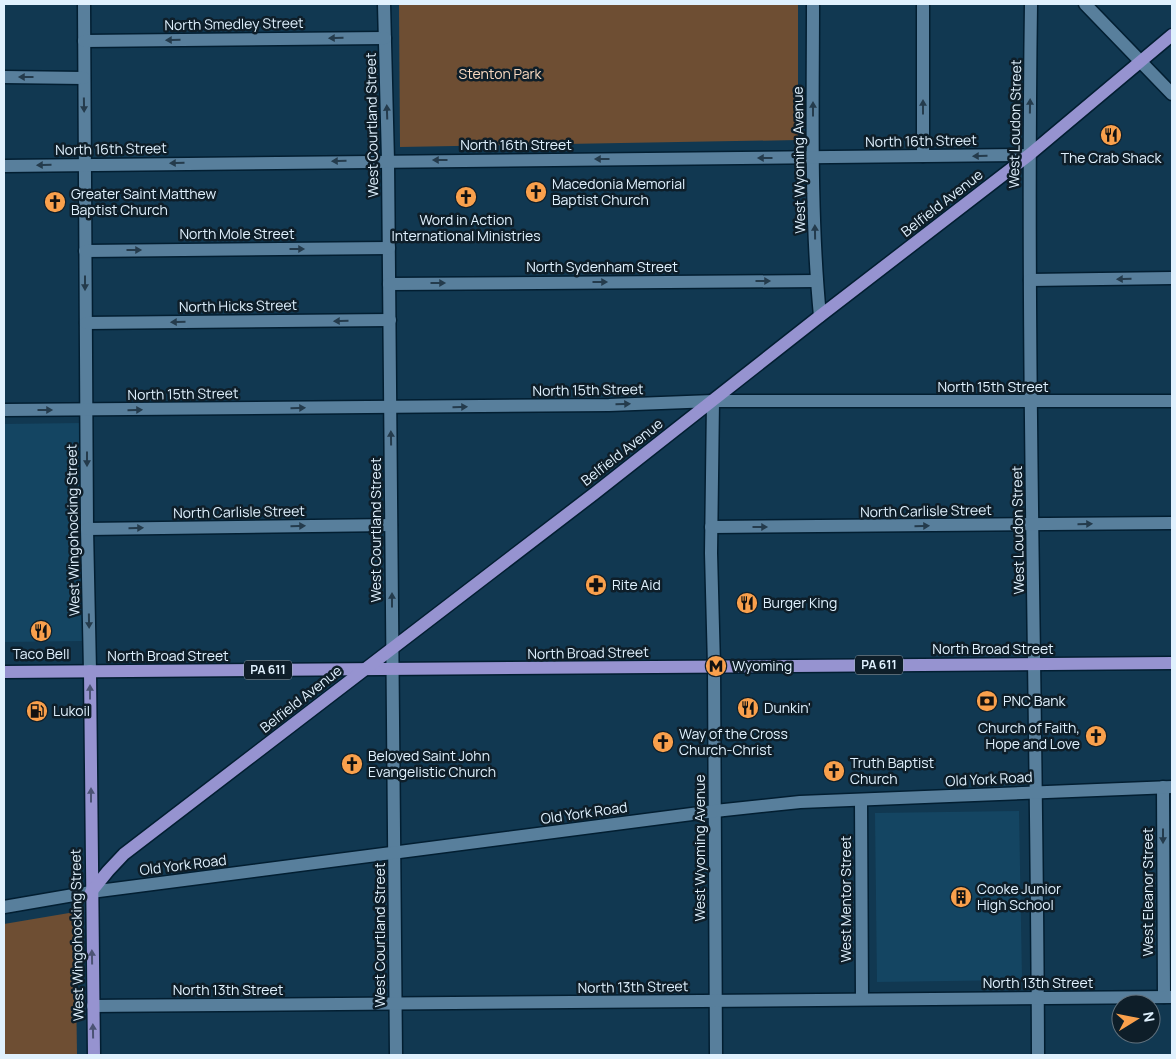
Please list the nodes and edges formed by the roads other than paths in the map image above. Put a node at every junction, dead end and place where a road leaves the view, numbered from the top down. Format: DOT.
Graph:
graph roads {
  1 [pos="84,4"];
  2 [pos="384,4"];
  3 [pos="813,4"];
  4 [pos="923,4"];
  5 [pos="1031,4"];
  6 [pos="1085,4"];
  7 [pos="1172,34"];
  8 [pos="385,38"];
  9 [pos="84,41"];
  10 [pos="1140,61"];
  11 [pos="4,77"];
  12 [pos="84,78"];
  13 [pos="1172,94"];
  14 [pos="1029,155"];
  15 [pos="923,156"];
  16 [pos="813,158"];
  17 [pos="388,161"];
  18 [pos="85,165"];
  19 [pos="4,166"];
  20 [pos="389,248"];
  21 [pos="85,251"];
  22 [pos="1172,278"];
  23 [pos="816,280"];
  24 [pos="1030,280"];
  25 [pos="389,284"];
  26 [pos="820,316"];
  27 [pos="390,320"];
  28 [pos="86,323"];
  29 [pos="713,401"];
  30 [pos="1172,401"];
  31 [pos="1032,402"];
  32 [pos="390,407"];
  33 [pos="4,410"];
  34 [pos="86,410"];
  35 [pos="1172,523"];
  36 [pos="392,525"];
  37 [pos="1033,525"];
  38 [pos="711,527"];
  39 [pos="87,529"];
  40 [pos="392,649"];
  41 [pos="1172,663"];
  42 [pos="1035,664"];
  43 [pos="714,666"];
  44 [pos="365,669"];
  45 [pos="392,669"];
  46 [pos="90,671"];
  47 [pos="4,672"];
  48 [pos="1168,787"];
  49 [pos="1036,792"];
  50 [pos="861,800"];
  51 [pos="715,811"];
  52 [pos="394,853"];
  53 [pos="91,892"];
  54 [pos="4,907"];
  55 [pos="1168,997"];
  56 [pos="862,998"];
  57 [pos="1038,998"];
  58 [pos="716,1001"];
  59 [pos="395,1004"];
  60 [pos="93,1006"];
  61 [pos="94,1055"];
  62 [pos="396,1055"];
  63 [pos="716,1055"];
  64 [pos="1038,1055"];
  1 -- 9 [label="street, West Wingohocking Street"];
  2 -- 8 [label="street, West Courtland Street"];
  16 -- 3 [label="street, West Wyoming Avenue, one-way"];
  15 -- 4 [label="street, one-way"];
  14 -- 5 [label="street, West Loudon Street, one-way"];
  6 -- 10 [label="street"];
  7 -- 10 [label="main road, Belfield Avenue"];
  8 -- 9 [label="street, North Smedley Street, one-way"];
  17 -- 8 [label="street, West Courtland Street, one-way"];
  9 -- 12 [label="street, West Wingohocking Street"];
  10 -- 13 [label="street"];
  10 -- 14 [label="main road, Belfield Avenue"];
  12 -- 11 [label="street, one-way"];
  12 -- 18 [label="street, West Wingohocking Street, one-way"];
  14 -- 15 [label="street, North 16th Street, one-way"];
  14 -- 24 [label="street, West Loudon Street"];
  14 -- 26 [label="main road, Belfield Avenue"];
  15 -- 16 [label="street, North 16th Street"];
  16 -- 17 [label="street, North 16th Street, one-way"];
  23 -- 16 [label="street, West Wyoming Avenue, one-way"];
  17 -- 18 [label="street, North 16th Street, one-way"];
  17 -- 20 [label="street, West Courtland Street"];
  18 -- 19 [label="street, North 16th Street, one-way"];
  18 -- 21 [label="street, West Wingohocking Street"];
  21 -- 20 [label="street, North Mole Street, one-way"];
  20 -- 25 [label="street, West Courtland Street"];
  21 -- 28 [label="street, West Wingohocking Street, one-way"];
  22 -- 24 [label="street, one-way"];
  25 -- 23 [label="street, North Sydenham Street, one-way"];
  23 -- 26 [label="street, West Wyoming Avenue"];
  24 -- 31 [label="street, West Loudon Street"];
  25 -- 27 [label="street, West Courtland Street"];
  26 -- 29 [label="main road, Belfield Avenue"];
  27 -- 28 [label="street, North Hicks Street, one-way"];
  27 -- 32 [label="street, West Courtland Street"];
  28 -- 34 [label="street, West Wingohocking Street"];
  29 -- 31 [label="street, North 15th Street"];
  32 -- 29 [label="street, North 15th Street, one-way"];
  29 -- 38 [label="street, West Wyoming Avenue"];
  29 -- 40 [label="main road, Belfield Avenue"];
  30 -- 31 [label="street, North 15th Street"];
  31 -- 37 [label="street, West Loudon Street"];
  34 -- 32 [label="street, North 15th Street, one-way"];
  36 -- 32 [label="street, West Courtland Street, one-way"];
  33 -- 34 [label="street, North 15th Street, one-way"];
  34 -- 39 [label="street, West Wingohocking Street, one-way"];
  37 -- 35 [label="street, North Carlisle Street, one-way"];
  39 -- 36 [label="street, North Carlisle Street, one-way"];
  40 -- 36 [label="street, West Courtland Street, one-way"];
  38 -- 37 [label="street, North Carlisle Street, one-way"];
  37 -- 42 [label="street, West Loudon Street"];
  38 -- 43 [label="street, West Wyoming Avenue"];
  39 -- 46 [label="street, West Wingohocking Street, one-way"];
  40 -- 44 [label="main road, Belfield Avenue"];
  40 -- 45 [label="street, West Courtland Street"];
  41 -- 42 [label="main road, North Broad Street / PA 611"];
  42 -- 43 [label="main road, North Broad Street / PA 611"];
  42 -- 49 [label="street, West Loudon Street"];
  43 -- 45 [label="main road, North Broad Street / PA 611"];
  43 -- 51 [label="street, West Wyoming Avenue"];
  44 -- 45 [label="main road, North Broad Street / PA 611"];
  44 -- 46 [label="main road, North Broad Street / PA 611"];
  44 -- 53 [label="main road, Belfield Avenue"];
  45 -- 52 [label="street, West Courtland Street"];
  46 -- 47 [label="main road, North Broad Street / PA 611"];
  53 -- 46 [label="main road, West Wingohocking Street, one-way"];
  48 -- 49 [label="street, Old York Road"];
  48 -- 55 [label="street, West Eleanor Street, one-way"];
  49 -- 50 [label="street, Old York Road"];
  49 -- 57 [label="street, West Loudon Street"];
  50 -- 51 [label="street, Old York Road"];
  50 -- 56 [label="street, West Mentor Street"];
  51 -- 52 [label="street, Old York Road"];
  51 -- 58 [label="street, West Wyoming Avenue"];
  52 -- 53 [label="street, Old York Road"];
  52 -- 59 [label="street, West Courtland Street"];
  53 -- 54 [label="street, Old York Road"];
  60 -- 53 [label="main road, West Wingohocking Street, one-way"];
  55 -- 57 [label="street, North 13th Street"];
  56 -- 57 [label="street, North 13th Street"];
  56 -- 58 [label="street, North 13th Street"];
  57 -- 64 [label="street, West Loudon Street"];
  58 -- 59 [label="street, North 13th Street"];
  58 -- 63 [label="street, West Wyoming Avenue"];
  59 -- 60 [label="street, North 13th Street"];
  59 -- 62 [label="street, West Courtland Street"];
  61 -- 60 [label="main road, West Wingohocking Street, one-way"];
}
